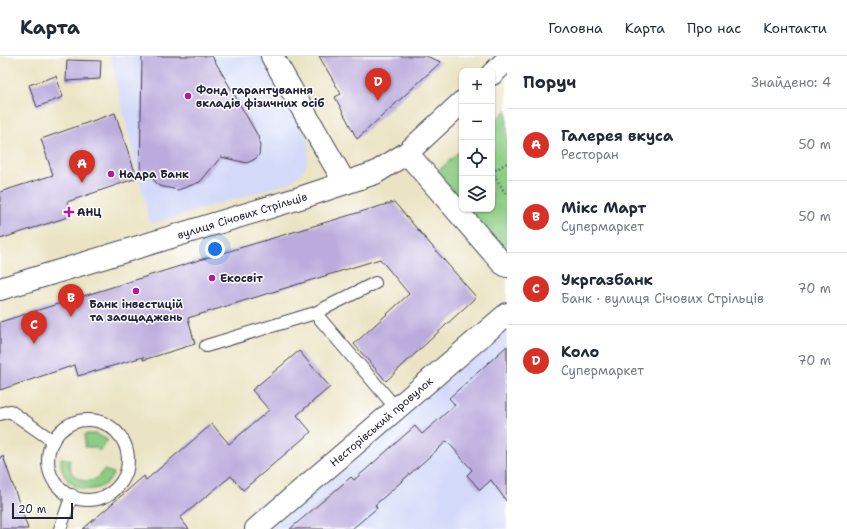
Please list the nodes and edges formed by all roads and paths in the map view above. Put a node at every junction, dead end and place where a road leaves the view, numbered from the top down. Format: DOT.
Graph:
graph roads {
  1 [pos="272,56"];
  2 [pos="460,104"];
  3 [pos="407,153"];
  4 [pos="507,163"];
  5 [pos="495,170"];
  6 [pos="494,176"];
  7 [pos="345,183"];
  8 [pos="507,196"];
  9 [pos="507,266"];
  10 [pos="375,283"];
  11 [pos="0,289"];
  12 [pos="315,313"];
  13 [pos="505,320"];
  14 [pos="206,346"];
  15 [pos="396,408"];
  16 [pos="0,414"];
  17 [pos="52,441"];
  18 [pos="72,495"];
  19 [pos="60,529"];
  20 [pos="256,529"];
  1 -- 7 [label="street"];
  2 -- 3 [label="street, вулиця Січових Стрільців"];
  3 -- 7 [label="street, вулиця Січових Стрільців"];
  3 -- 9 [label="street"];
  4 -- 5 [label="path"];
  6 -- 8 [label="path"];
  7 -- 11 [label="street, вулиця Січових Стрільців"];
  10 -- 12 [label="lane"];
  12 -- 14 [label="lane"];
  12 -- 15 [label="lane"];
  13 -- 15 [label="street, Несторівський провулок"];
  15 -- 20 [label="street, Несторівський провулок"];
  16 -- 17 [label="lane"];
  17 -- 18 [label="lane"];
  17 -- 18 [label="lane"];
  18 -- 19 [label="lane"];
}
